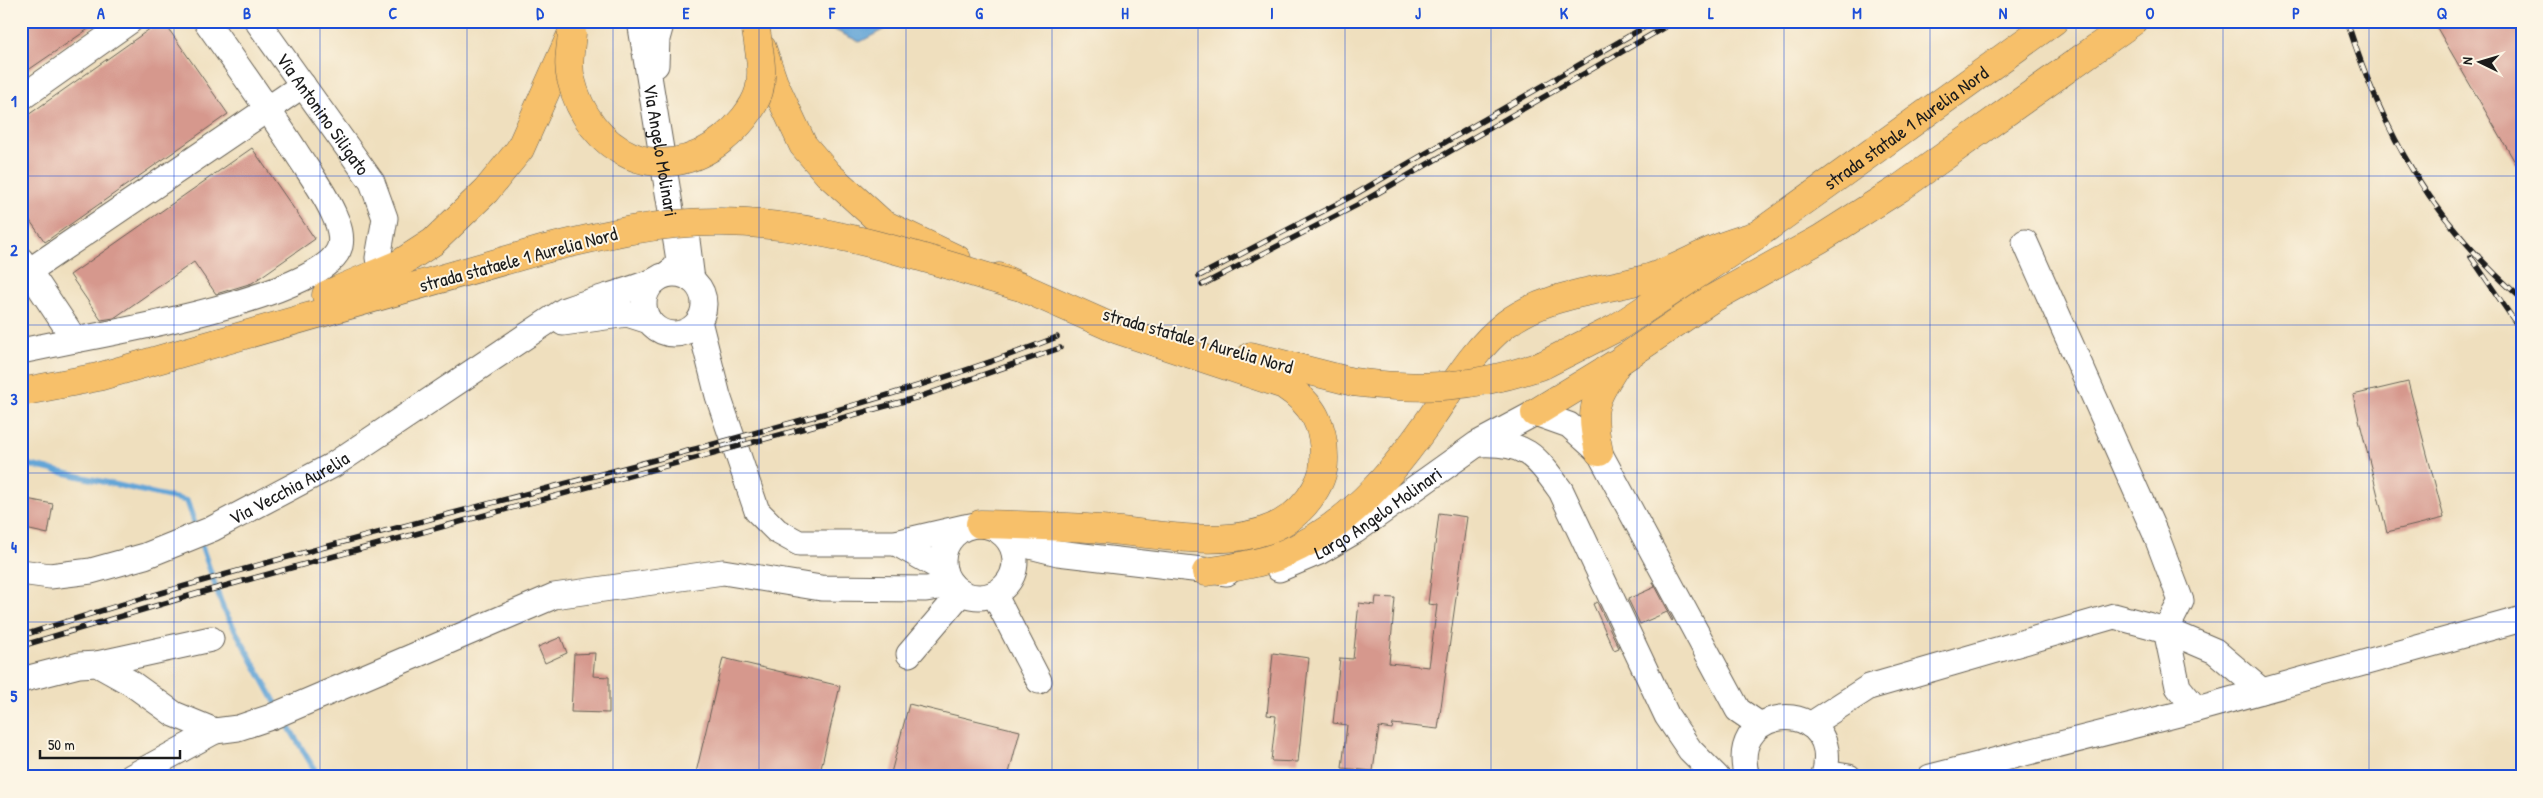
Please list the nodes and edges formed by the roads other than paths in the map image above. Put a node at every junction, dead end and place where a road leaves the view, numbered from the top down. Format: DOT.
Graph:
graph roads {
  1 [pos="130,21"];
  2 [pos="206,21"];
  3 [pos="257,21"];
  4 [pos="640,21"];
  5 [pos="662,21"];
  6 [pos="2054,21"];
  7 [pos="2134,21"];
  8 [pos="754,26"];
  9 [pos="573,27"];
  10 [pos="303,84"];
  11 [pos="21,98"];
  12 [pos="268,108"];
  13 [pos="1757,235"];
  14 [pos="2025,242"];
  15 [pos="378,258"];
  16 [pos="25,265"];
  17 [pos="661,278"];
  18 [pos="692,280"];
  19 [pos="1032,292"];
  20 [pos="649,321"];
  21 [pos="699,321"];
  22 [pos="675,334"];
  23 [pos="530,335"];
  24 [pos="75,340"];
  25 [pos="195,349"];
  26 [pos="21,351"];
  27 [pos="1618,364"];
  28 [pos="21,392"];
  29 [pos="718,396"];
  30 [pos="1535,413"];
  31 [pos="1477,444"];
  32 [pos="1599,452"];
  33 [pos="972,525"];
  34 [pos="1010,541"];
  35 [pos="896,543"];
  36 [pos="1058,553"];
  37 [pos="21,572"];
  38 [pos="1206,572"];
  39 [pos="952,583"];
  40 [pos="1003,586"];
  41 [pos="2522,619"];
  42 [pos="2166,630"];
  43 [pos="211,639"];
  44 [pos="909,654"];
  45 [pos="97,664"];
  46 [pos="21,680"];
  47 [pos="1039,681"];
  48 [pos="2262,691"];
  49 [pos="2196,709"];
  50 [pos="1760,725"];
  51 [pos="1810,725"];
  52 [pos="215,731"];
  53 [pos="1824,775"];
  54 [pos="131,777"];
  55 [pos="1717,777"];
  56 [pos="1747,777"];
  57 [pos="1850,777"];
  58 [pos="1930,777"];
  1 -- 11 [label="street"];
  2 -- 12 [label="street"];
  3 -- 10 [label="street, Via Antonino Siligato"];
  4 -- 17 [label="street, Via Angelo Molinari"];
  5 -- 18 [label="street, Via Angelo Molinari"];
  6 -- 13 [label="main road, strada statale 1 Aurelia Nord"];
  7 -- 27 [label="main road"];
  8 -- 9 [label="main road, bridge"];
  8 -- 19 [label="main road, bridge"];
  9 -- 25 [label="main road"];
  10 -- 12 [label="street"];
  10 -- 15 [label="street, Via Antonino Siligato"];
  12 -- 16 [label="street"];
  12 -- 24 [label="street"];
  13 -- 19 [label="main road, strada statale 1 Aurelia Nord, bridge"];
  13 -- 38 [label="main road"];
  14 -- 42 [label="street"];
  16 -- 24 [label="street"];
  17 -- 18 [label="street"];
  17 -- 20 [label="street"];
  17 -- 23 [label="street, Via Vecchia Aurelia"];
  18 -- 21 [label="street"];
  19 -- 25 [label="main road, strada stataele 1 Aurelia Nord, bridge"];
  19 -- 33 [label="main road"];
  20 -- 22 [label="street"];
  20 -- 23 [label="street, Via Vecchia Aurelia"];
  21 -- 22 [label="street"];
  21 -- 29 [label="street"];
  22 -- 29 [label="street"];
  23 -- 37 [label="street, Via Vecchia Aurelia"];
  24 -- 26 [label="street"];
  25 -- 28 [label="main road, strada stataele 1 Aurelia Nord"];
  27 -- 30 [label="main road"];
  27 -- 32 [label="main road"];
  29 -- 35 [label="street"];
  30 -- 31 [label="street, Largo Angelo Molinari"];
  30 -- 32 [label="street"];
  31 -- 38 [label="street, Largo Angelo Molinari"];
  31 -- 55 [label="street"];
  32 -- 50 [label="street"];
  33 -- 34 [label="street"];
  33 -- 35 [label="street"];
  33 -- 39 [label="street"];
  34 -- 36 [label="street"];
  34 -- 40 [label="street"];
  35 -- 39 [label="street"];
  36 -- 38 [label="street"];
  36 -- 40 [label="street"];
  39 -- 40 [label="street"];
  39 -- 44 [label="street"];
  39 -- 52 [label="street"];
  40 -- 47 [label="street"];
  41 -- 48 [label="street"];
  42 -- 48 [label="street"];
  42 -- 49 [label="street"];
  42 -- 51 [label="street"];
  43 -- 45 [label="street"];
  45 -- 46 [label="street"];
  45 -- 52 [label="street"];
  48 -- 49 [label="street"];
  49 -- 58 [label="street"];
  50 -- 51 [label="street"];
  50 -- 56 [label="street"];
  51 -- 53 [label="street"];
  52 -- 54 [label="street"];
  53 -- 57 [label="street"];
}
